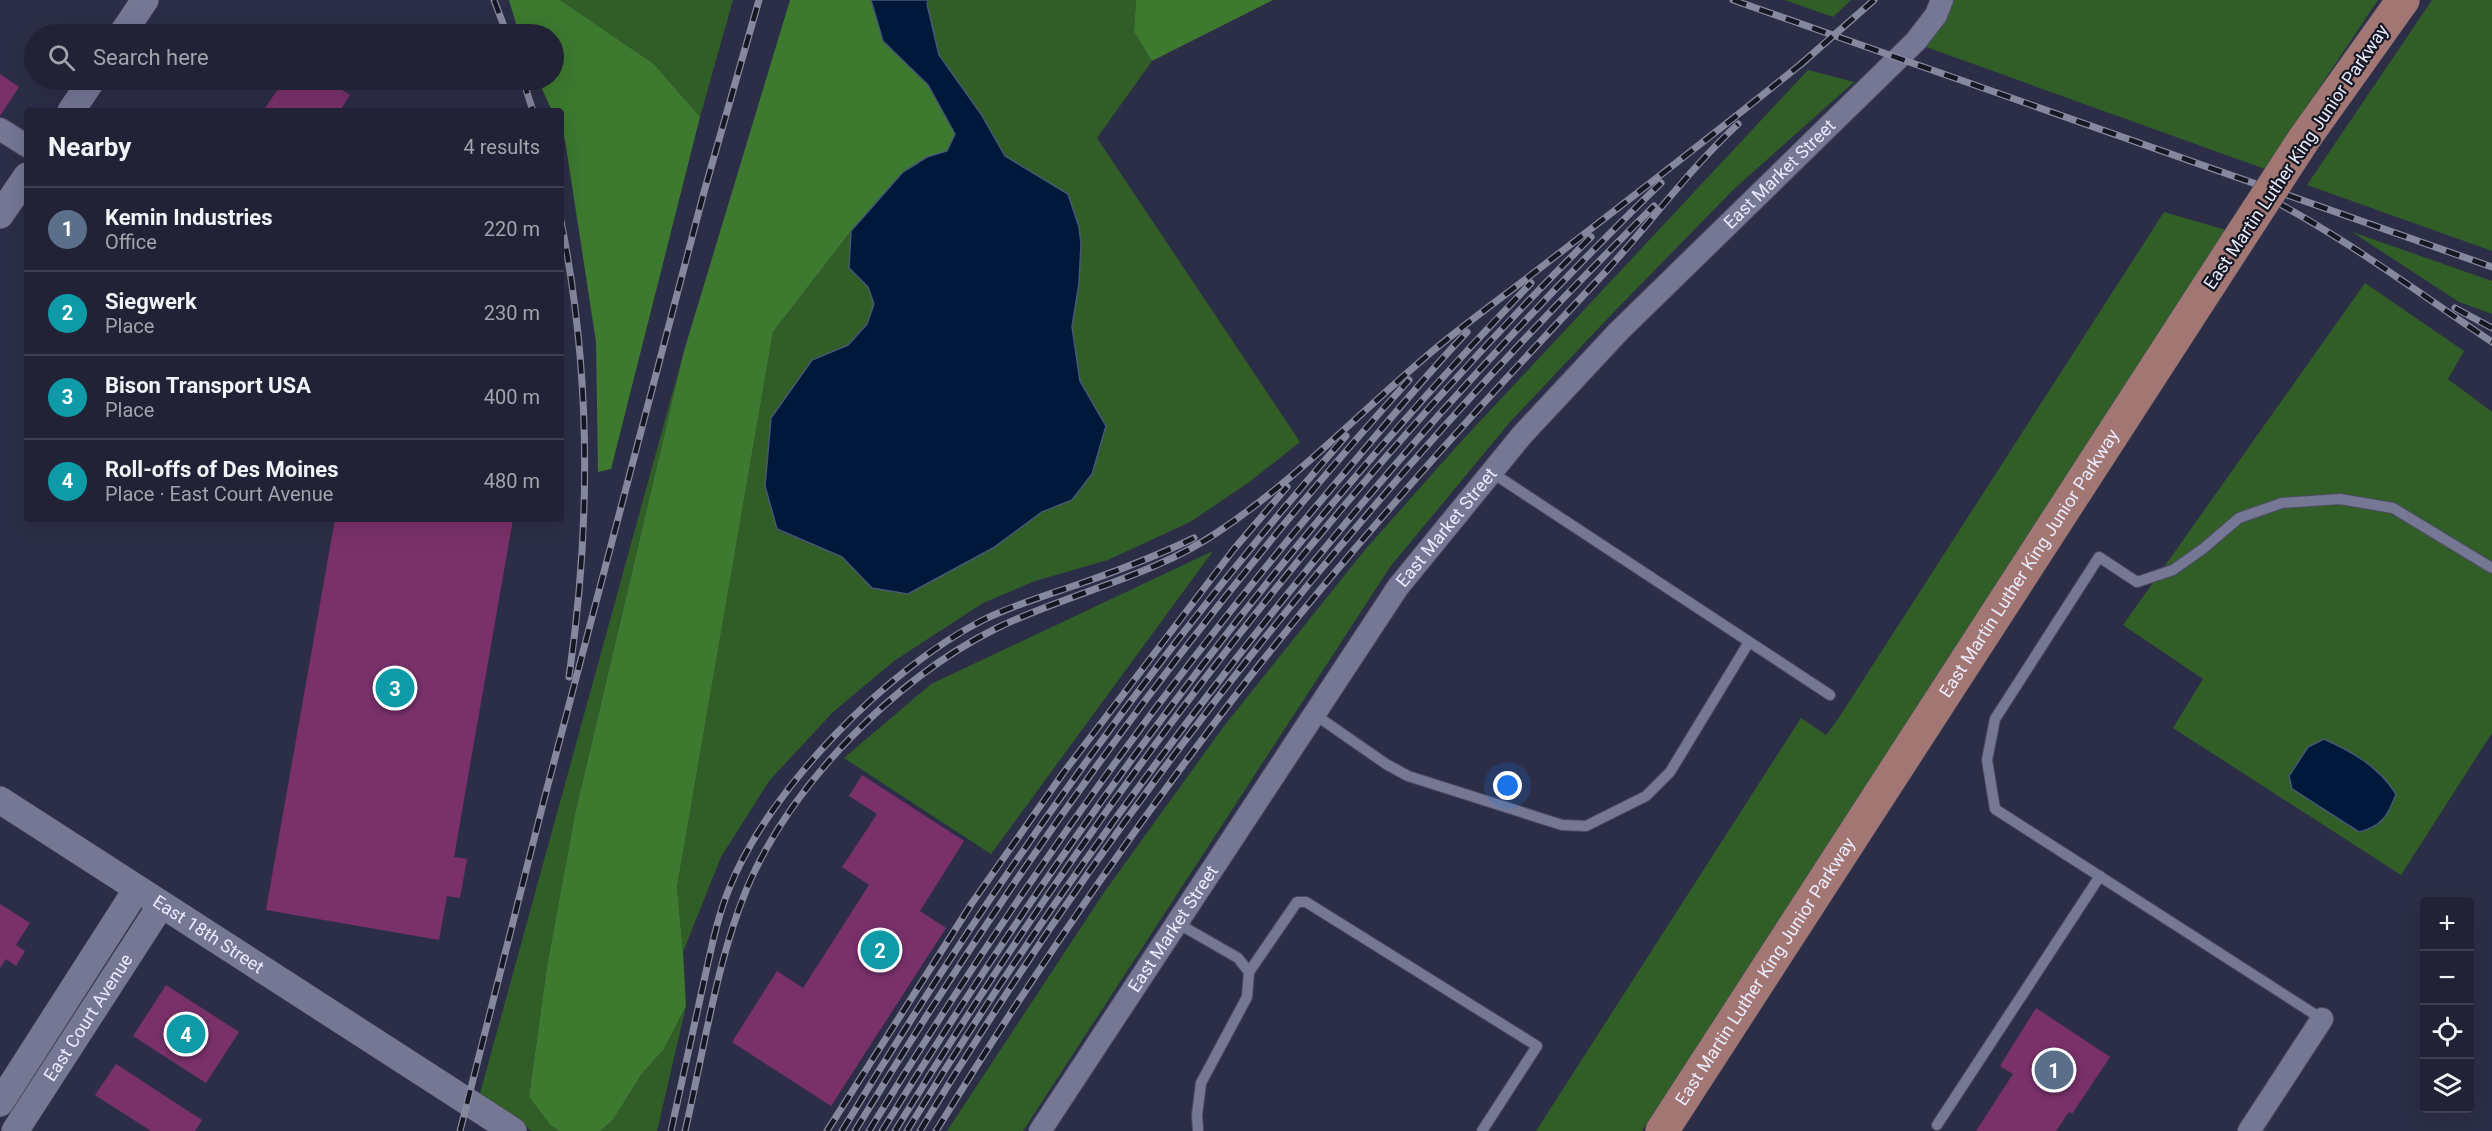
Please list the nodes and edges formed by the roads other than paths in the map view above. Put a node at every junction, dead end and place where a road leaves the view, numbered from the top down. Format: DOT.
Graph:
graph roads {
  1 [pos="145,0"];
  2 [pos="1942,0"];
  3 [pos="2403,0"];
  4 [pos="129,24"];
  5 [pos="85,90"];
  6 [pos="73,108"];
  7 [pos="0,129"];
  8 [pos="24,144"];
  9 [pos="24,180"];
  10 [pos="0,215"];
  11 [pos="1491,472"];
  12 [pos="2492,568"];
  13 [pos="1749,642"];
  14 [pos="1830,695"];
  15 [pos="1314,714"];
  16 [pos="0,800"];
  17 [pos="2100,876"];
  18 [pos="137,889"];
  19 [pos="161,905"];
  20 [pos="1177,923"];
  21 [pos="1249,972"];
  22 [pos="2322,1019"];
  23 [pos="0,1102"];
  24 [pos="1937,1125"];
  25 [pos="15,1131"];
  26 [pos="513,1131"];
  27 [pos="1040,1131"];
  28 [pos="1198,1131"];
  29 [pos="1482,1131"];
  30 [pos="1662,1131"];
  31 [pos="2249,1131"];
  1 -- 4 [label="street"];
  2 -- 11 [label="street, East Market Street"];
  3 -- 30 [label="main road, East Martin Luther King Junior Parkway, bridge"];
  5 -- 6 [label="street"];
  7 -- 8 [label="street"];
  9 -- 10 [label="street"];
  11 -- 13 [label="lane"];
  11 -- 15 [label="street, East Market Street"];
  12 -- 17 [label="lane"];
  13 -- 14 [label="lane"];
  13 -- 15 [label="lane"];
  15 -- 20 [label="street, East Market Street"];
  16 -- 18 [label="street, East 18th Street"];
  17 -- 22 [label="lane"];
  17 -- 24 [label="lane"];
  18 -- 19 [label="street, East 18th Street"];
  18 -- 23 [label="street, East Court Avenue"];
  19 -- 25 [label="street, East Court Avenue"];
  19 -- 26 [label="street, East 18th Street"];
  20 -- 21 [label="lane"];
  20 -- 27 [label="street, East Market Street"];
  21 -- 28 [label="lane"];
  21 -- 29 [label="lane"];
  22 -- 31 [label="street"];
}
